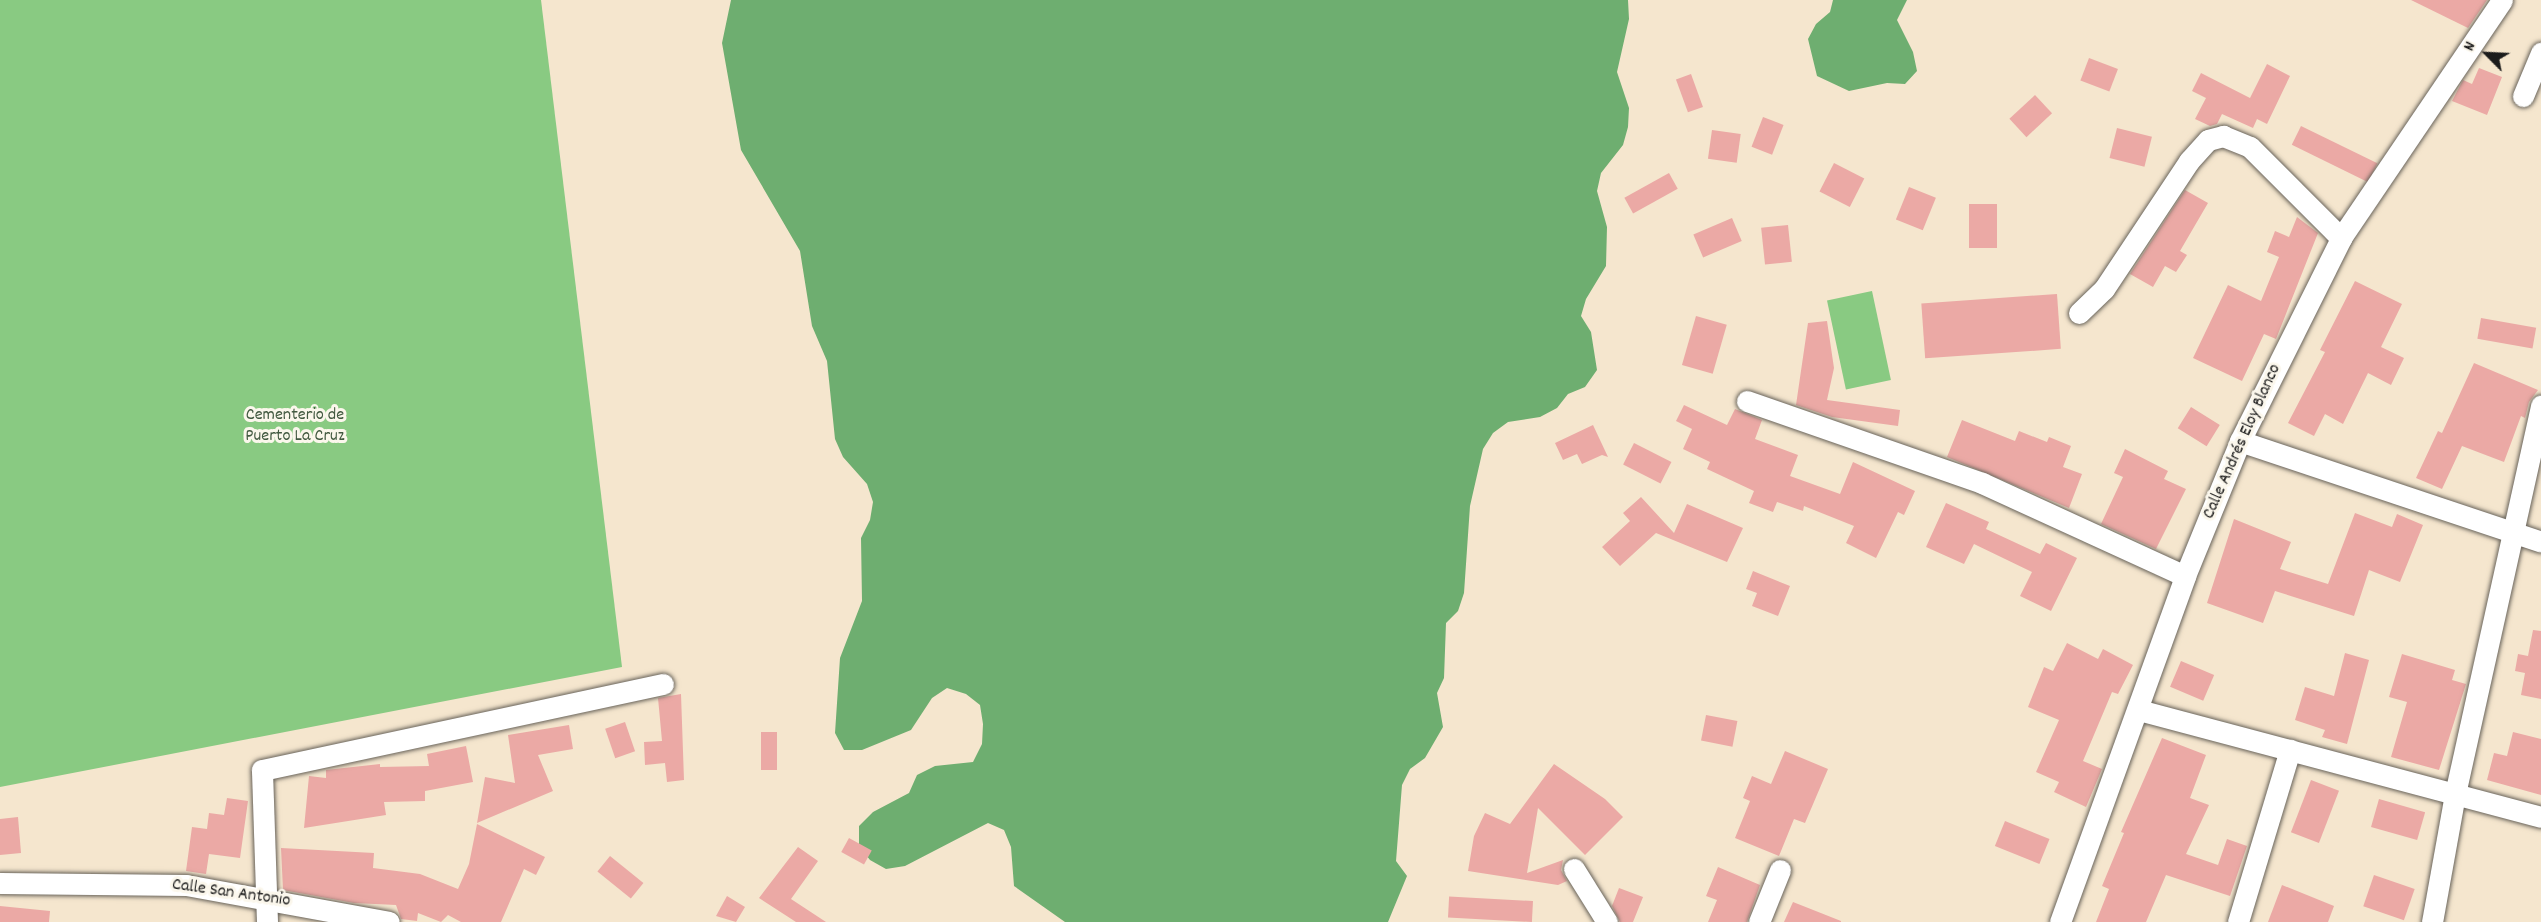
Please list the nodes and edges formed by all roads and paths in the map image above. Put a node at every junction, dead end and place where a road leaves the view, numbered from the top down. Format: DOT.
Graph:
graph roads {
  1 [pos="2502,0"];
  2 [pos="2541,53"];
  3 [pos="2523,96"];
  4 [pos="2341,238"];
  5 [pos="2079,313"];
  6 [pos="1747,401"];
  7 [pos="2541,405"];
  8 [pos="2240,441"];
  9 [pos="2512,532"];
  10 [pos="2541,542"];
  11 [pos="2185,576"];
  12 [pos="663,684"];
  13 [pos="2139,710"];
  14 [pos="2290,750"];
  15 [pos="2455,794"];
  16 [pos="2541,817"];
  17 [pos="1574,869"];
  18 [pos="1780,870"];
  19 [pos="0,883"];
  20 [pos="268,899"];
  21 [pos="267,922"];
  22 [pos="389,922"];
  23 [pos="1607,922"];
  24 [pos="1759,922"];
  25 [pos="2060,922"];
  26 [pos="2238,922"];
  27 [pos="2432,922"];
  1 -- 4 [label="street, Calle Andrés Eloy Blanco"];
  2 -- 3 [label="street"];
  4 -- 5 [label="street"];
  4 -- 8 [label="street, Calle Andrés Eloy Blanco"];
  6 -- 11 [label="street"];
  7 -- 9 [label="street"];
  8 -- 9 [label="street"];
  8 -- 11 [label="street, Calle Andrés Eloy Blanco"];
  9 -- 10 [label="street"];
  9 -- 15 [label="street"];
  11 -- 13 [label="street, Calle Andrés Eloy Blanco"];
  12 -- 20 [label="street"];
  13 -- 14 [label="street"];
  13 -- 25 [label="street, Calle Andrés Eloy Blanco"];
  14 -- 15 [label="street"];
  14 -- 26 [label="street"];
  15 -- 16 [label="street"];
  15 -- 27 [label="street"];
  17 -- 23 [label="street"];
  18 -- 24 [label="street"];
  19 -- 20 [label="street, Calle San Antonio"];
  20 -- 21 [label="street"];
  20 -- 22 [label="street, Calle San Antonio"];
}
